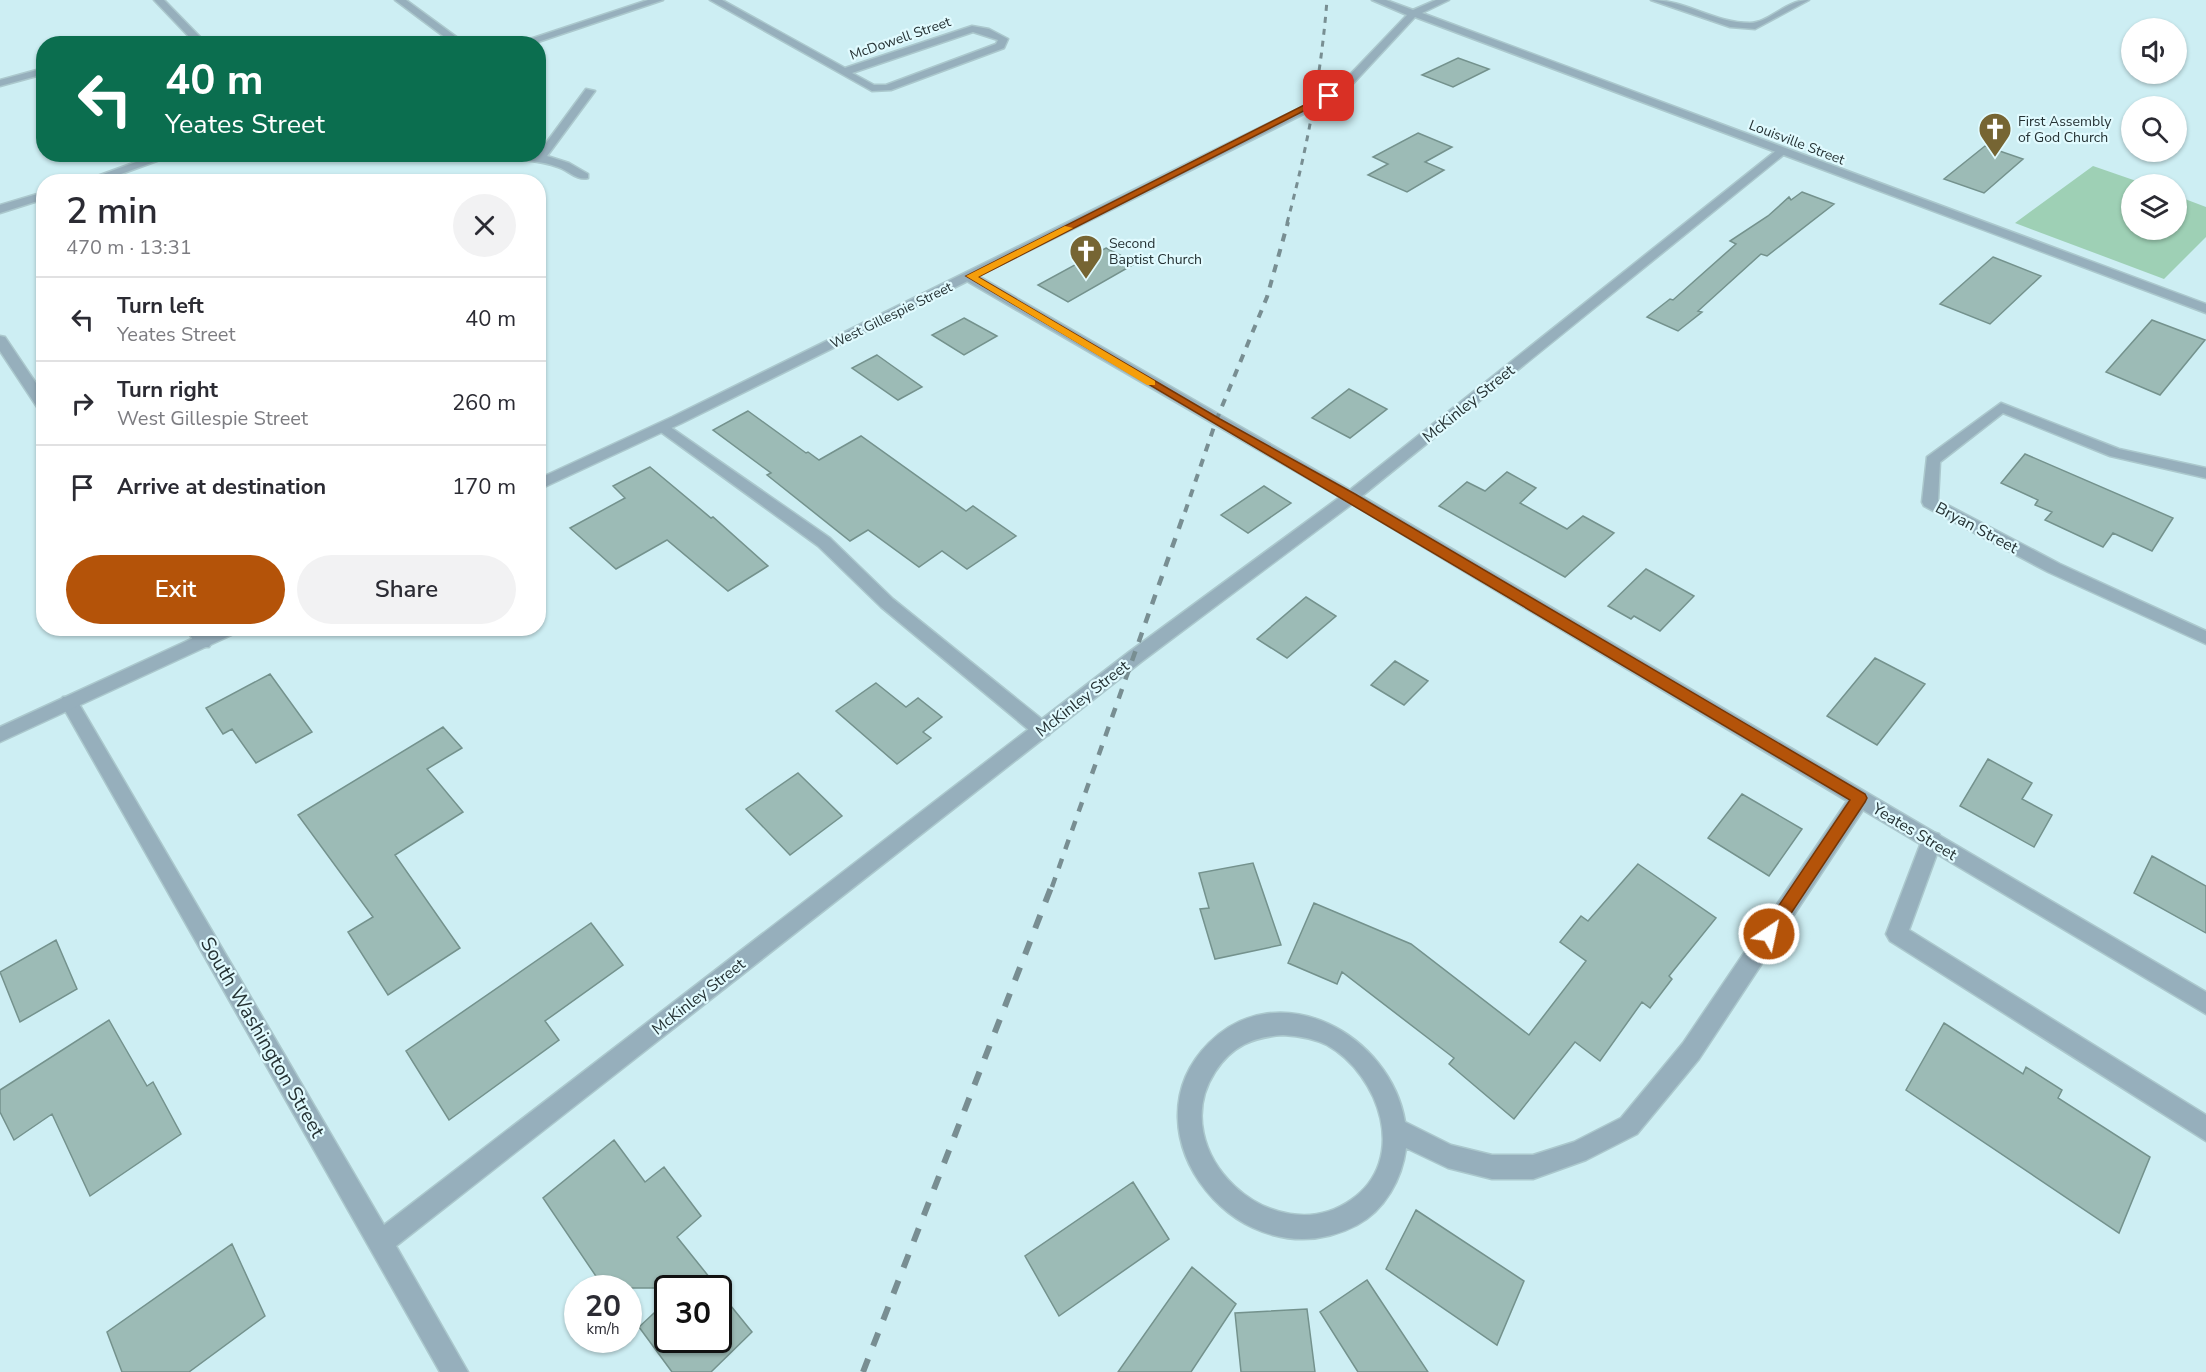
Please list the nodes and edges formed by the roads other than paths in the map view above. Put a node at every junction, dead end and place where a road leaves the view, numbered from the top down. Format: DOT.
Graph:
graph roads {
  1 [pos="159,0"];
  2 [pos="400,0"];
  3 [pos="658,0"];
  4 [pos="715,0"];
  5 [pos="1377,0"];
  6 [pos="1444,0"];
  7 [pos="1656,0"];
  8 [pos="1804,0"];
  9 [pos="1413,14"];
  10 [pos="194,36"];
  11 [pos="450,36"];
  12 [pos="545,36"];
  13 [pos="844,72"];
  14 [pos="36,73"];
  15 [pos="0,83"];
  16 [pos="590,91"];
  17 [pos="546,150"];
  18 [pos="1781,152"];
  19 [pos="546,160"];
  20 [pos="147,162"];
  21 [pos="110,174"];
  22 [pos="584,176"];
  23 [pos="36,198"];
  24 [pos="0,209"];
  25 [pos="970,276"];
  26 [pos="2206,309"];
  27 [pos="0,340"];
  28 [pos="36,395"];
  29 [pos="663,427"];
  30 [pos="2206,473"];
  31 [pos="546,481"];
  32 [pos="1351,497"];
  33 [pos="197,636"];
  34 [pos="2206,638"];
  35 [pos="69,702"];
  36 [pos="1042,730"];
  37 [pos="0,735"];
  38 [pos="1860,798"];
  39 [pos="1932,840"];
  40 [pos="2206,1004"];
  41 [pos="2206,1129"];
  42 [pos="1395,1130"];
  43 [pos="381,1242"];
  44 [pos="455,1372"];
  1 -- 10 [label="street"];
  2 -- 11 [label="street"];
  3 -- 12 [label="street"];
  4 -- 13 [label="street, McDowell Street"];
  5 -- 9 [label="street, Louisville Street"];
  6 -- 9 [label="street"];
  7 -- 8 [label="street"];
  9 -- 18 [label="street, Louisville Street"];
  9 -- 25 [label="street, West Gillespie Street"];
  13 -- 13 [label="street, McDowell Street"];
  14 -- 15 [label="street"];
  16 -- 17 [label="street"];
  18 -- 26 [label="street, Louisville Street"];
  18 -- 32 [label="street, McKinley Street"];
  19 -- 22 [label="street"];
  20 -- 21 [label="street"];
  23 -- 24 [label="street"];
  25 -- 29 [label="street, West Gillespie Street"];
  25 -- 32 [label="street, Yeates Street"];
  27 -- 28 [label="street"];
  29 -- 31 [label="street, West Gillespie Street"];
  29 -- 36 [label="street"];
  30 -- 34 [label="street, Bryan Street"];
  32 -- 36 [label="street, McKinley Street"];
  32 -- 38 [label="street, Yeates Street"];
  33 -- 35 [label="street"];
  35 -- 37 [label="street"];
  35 -- 43 [label="street, South Washington Street"];
  36 -- 43 [label="street, McKinley Street"];
  38 -- 39 [label="street, Yeates Street"];
  38 -- 42 [label="street"];
  39 -- 40 [label="street, Yeates Street"];
  39 -- 41 [label="street"];
  42 -- 42 [label="street"];
  43 -- 44 [label="street, South Washington Street"];
}
